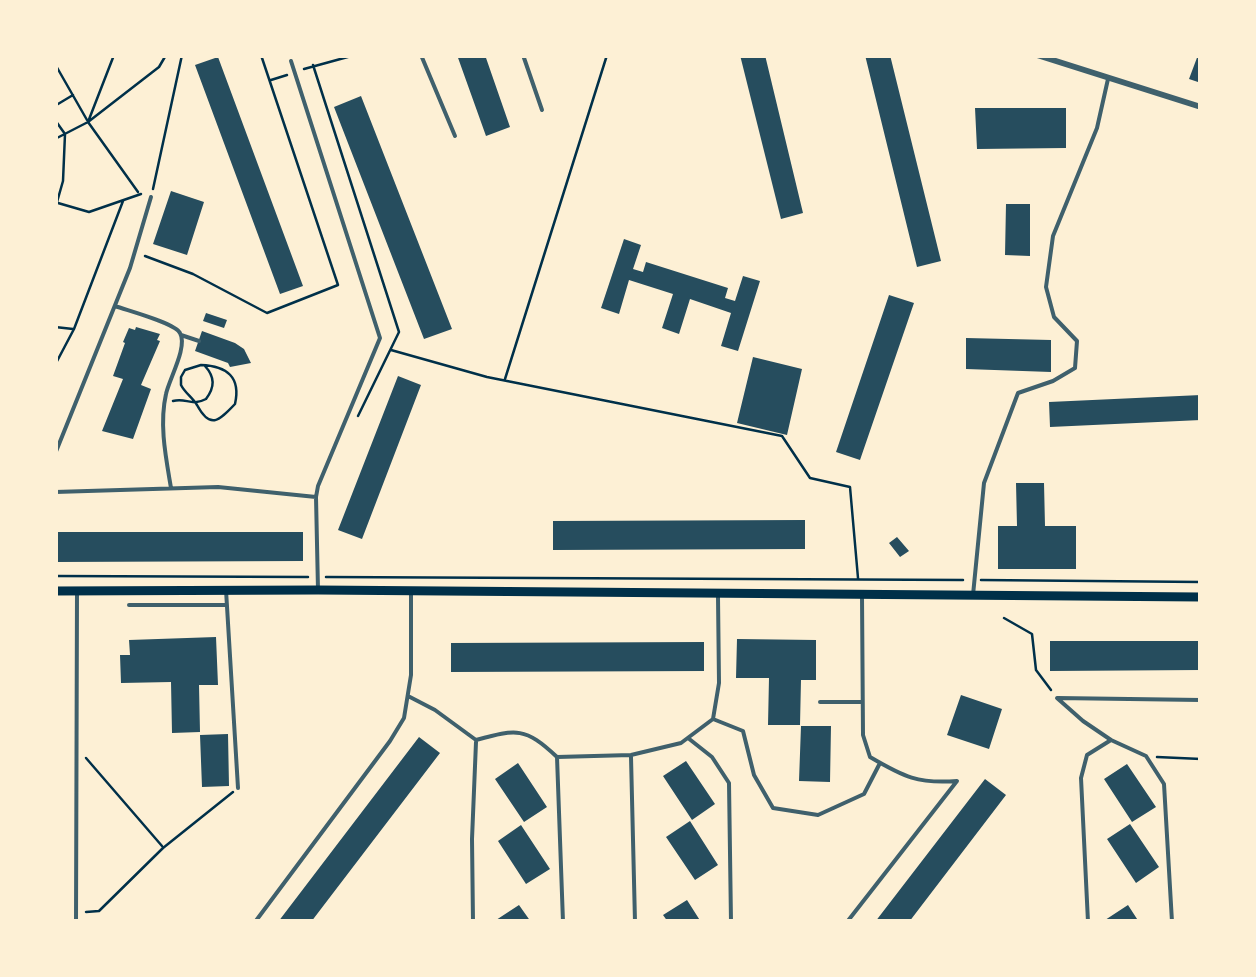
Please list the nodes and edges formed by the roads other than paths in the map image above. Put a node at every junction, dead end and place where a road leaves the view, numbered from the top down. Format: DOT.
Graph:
graph roads {
  1 [pos="420,55"];
  2 [pos="524,55"];
  3 [pos="1036,55"];
  4 [pos="291,62"];
  5 [pos="1108,78"];
  6 [pos="1201,107"];
  7 [pos="542,110"];
  8 [pos="455,136"];
  9 [pos="151,197"];
  10 [pos="116,306"];
  11 [pos="181,335"];
  12 [pos="199,341"];
  13 [pos="55,454"];
  14 [pos="171,488"];
  15 [pos="55,492"];
  16 [pos="316,496"];
  17 [pos="226,590"];
  18 [pos="318,590"];
  19 [pos="410,590"];
  20 [pos="76,591"];
  21 [pos="55,592"];
  22 [pos="718,593"];
  23 [pos="862,594"];
  24 [pos="973,595"];
  25 [pos="1201,597"];
  26 [pos="130,605"];
  27 [pos="227,605"];
  28 [pos="408,696"];
  29 [pos="1201,700"];
  30 [pos="820,702"];
  31 [pos="862,702"];
  32 [pos="712,720"];
  33 [pos="688,738"];
  34 [pos="476,740"];
  35 [pos="1111,740"];
  36 [pos="631,754"];
  37 [pos="557,757"];
  38 [pos="880,763"];
  39 [pos="238,788"];
  40 [pos="76,922"];
  41 [pos="255,922"];
  42 [pos="472,922"];
  43 [pos="564,922"];
  44 [pos="635,922"];
  45 [pos="731,922"];
  46 [pos="847,922"];
  47 [pos="1088,922"];
  48 [pos="1172,922"];
  1 -- 8 [label="lane"];
  2 -- 7 [label="lane"];
  3 -- 5 [label="street"];
  4 -- 16 [label="lane"];
  5 -- 6 [label="street"];
  5 -- 24 [label="lane"];
  9 -- 10 [label="lane"];
  10 -- 11 [label="lane"];
  10 -- 13 [label="lane"];
  11 -- 12 [label="lane"];
  11 -- 14 [label="lane"];
  14 -- 15 [label="lane"];
  14 -- 16 [label="lane"];
  16 -- 18 [label="lane"];
  17 -- 18 [label="main road"];
  17 -- 20 [label="main road"];
  17 -- 27 [label="lane"];
  18 -- 19 [label="main road"];
  19 -- 22 [label="main road"];
  19 -- 28 [label="lane"];
  20 -- 21 [label="main road"];
  20 -- 40 [label="lane"];
  22 -- 23 [label="main road"];
  22 -- 32 [label="lane"];
  23 -- 24 [label="main road"];
  23 -- 31 [label="lane"];
  24 -- 25 [label="main road"];
  26 -- 27 [label="lane"];
  27 -- 39 [label="lane"];
  28 -- 34 [label="lane"];
  28 -- 41 [label="lane"];
  29 -- 35 [label="lane"];
  30 -- 31 [label="lane"];
  31 -- 38 [label="lane"];
  32 -- 33 [label="lane"];
  32 -- 38 [label="lane"];
  33 -- 36 [label="lane"];
  33 -- 45 [label="lane"];
  34 -- 37 [label="lane"];
  34 -- 42 [label="lane"];
  35 -- 47 [label="lane"];
  35 -- 48 [label="lane"];
  36 -- 37 [label="lane"];
  36 -- 44 [label="lane"];
  37 -- 43 [label="lane"];
  38 -- 46 [label="lane"];
}
